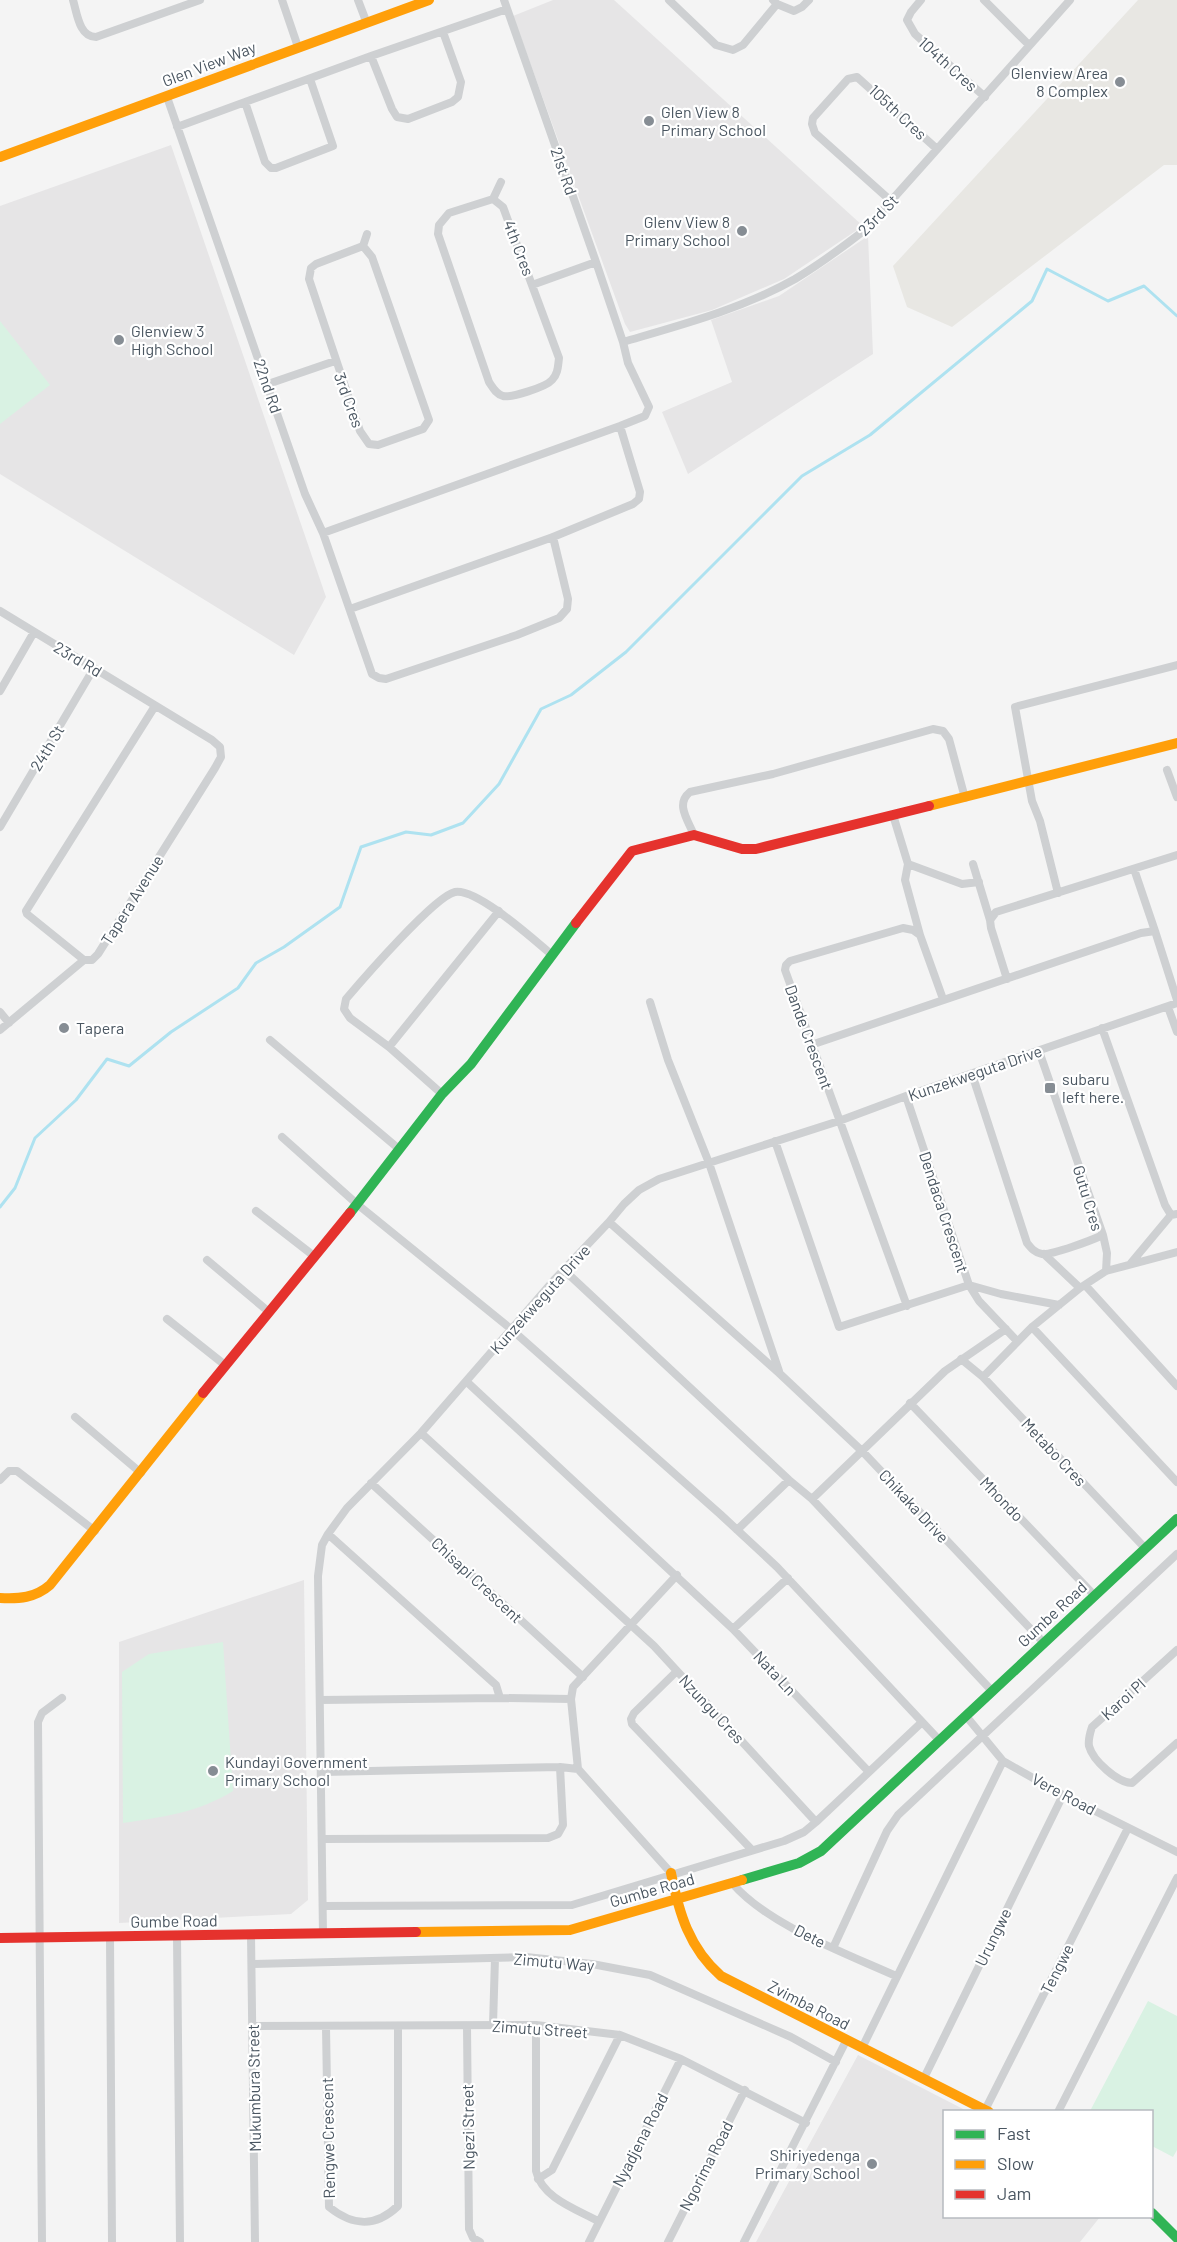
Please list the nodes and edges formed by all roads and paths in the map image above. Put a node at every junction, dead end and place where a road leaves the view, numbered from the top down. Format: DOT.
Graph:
graph roads {
  1 [pos="74,0"];
  2 [pos="200,0"];
  3 [pos="282,0"];
  4 [pos="358,0"];
  5 [pos="429,0"];
  6 [pos="504,0"];
  7 [pos="669,0"];
  8 [pos="809,0"];
  9 [pos="921,0"];
  10 [pos="984,0"];
  11 [pos="1070,0"];
  12 [pos="775,2"];
  13 [pos="507,9"];
  14 [pos="366,21"];
  15 [pos="443,32"];
  16 [pos="1029,45"];
  17 [pos="298,47"];
  18 [pos="371,56"];
  19 [pos="310,79"];
  20 [pos="167,97"];
  21 [pos="985,97"];
  22 [pos="245,102"];
  23 [pos="177,127"];
  24 [pos="937,149"];
  25 [pos="0,157"];
  26 [pos="501,182"];
  27 [pos="493,199"];
  28 [pos="891,201"];
  29 [pos="367,234"];
  30 [pos="363,246"];
  31 [pos="596,262"];
  32 [pos="532,285"];
  33 [pos="623,342"];
  34 [pos="335,361"];
  35 [pos="268,384"];
  36 [pos="620,426"];
  37 [pos="323,532"];
  38 [pos="553,537"];
  39 [pos="350,609"];
  40 [pos="0,611"];
  41 [pos="34,632"];
  42 [pos="1177,665"];
  43 [pos="93,668"];
  44 [pos="0,691"];
  45 [pos="155,706"];
  46 [pos="1177,743"];
  47 [pos="1167,770"];
  48 [pos="1028,781"];
  49 [pos="1177,797"];
  50 [pos="965,798"];
  51 [pos="893,815"];
  52 [pos="0,827"];
  53 [pos="694,835"];
  54 [pos="1177,855"];
  55 [pos="908,864"];
  56 [pos="973,864"];
  57 [pos="1134,869"];
  58 [pos="979,882"];
  59 [pos="1058,893"];
  60 [pos="499,911"];
  61 [pos="990,920"];
  62 [pos="1155,931"];
  63 [pos="920,935"];
  64 [pos="551,954"];
  65 [pos="84,960"];
  66 [pos="1007,979"];
  67 [pos="943,999"];
  68 [pos="650,1002"];
  69 [pos="1177,1002"];
  70 [pos="1168,1006"];
  71 [pos="0,1012"];
  72 [pos="9,1023"];
  73 [pos="1102,1028"];
  74 [pos="0,1030"];
  75 [pos="1177,1032"];
  76 [pos="270,1040"];
  77 [pos="811,1044"];
  78 [pos="389,1047"];
  79 [pos="1039,1051"];
  80 [pos="972,1074"];
  81 [pos="442,1094"];
  82 [pos="906,1096"];
  83 [pos="839,1121"];
  84 [pos="282,1137"];
  85 [pos="775,1141"];
  86 [pos="399,1149"];
  87 [pos="709,1163"];
  88 [pos="357,1204"];
  89 [pos="256,1211"];
  90 [pos="1174,1214"];
  91 [pos="609,1222"];
  92 [pos="1103,1235"];
  93 [pos="1177,1252"];
  94 [pos="1044,1254"];
  95 [pos="314,1256"];
  96 [pos="207,1260"];
  97 [pos="1131,1263"];
  98 [pos="564,1270"];
  99 [pos="1106,1271"];
  100 [pos="969,1285"];
  101 [pos="1083,1286"];
  102 [pos="1059,1305"];
  103 [pos="907,1306"];
  104 [pos="269,1312"];
  105 [pos="167,1319"];
  106 [pos="1032,1327"];
  107 [pos="511,1329"];
  108 [pos="1006,1329"];
  109 [pos="1017,1341"];
  110 [pos="961,1359"];
  111 [pos="225,1365"];
  112 [pos="779,1373"];
  113 [pos="983,1377"];
  114 [pos="467,1382"];
  115 [pos="1177,1386"];
  116 [pos="910,1403"];
  117 [pos="75,1417"];
  118 [pos="421,1433"];
  119 [pos="863,1452"];
  120 [pos="141,1473"];
  121 [pos="0,1480"];
  122 [pos="789,1480"];
  123 [pos="1177,1482"];
  124 [pos="371,1483"];
  125 [pos="812,1499"];
  126 [pos="1177,1519"];
  127 [pos="737,1530"];
  128 [pos="95,1531"];
  129 [pos="328,1534"];
  130 [pos="1145,1548"];
  131 [pos="1177,1554"];
  132 [pos="677,1575"];
  133 [pos="788,1578"];
  134 [pos="1094,1595"];
  135 [pos="0,1598"];
  136 [pos="631,1627"];
  137 [pos="733,1629"];
  138 [pos="1044,1643"];
  139 [pos="1177,1650"];
  140 [pos="677,1671"];
  141 [pos="583,1677"];
  142 [pos="992,1691"];
  143 [pos="62,1698"];
  144 [pos="500,1698"];
  145 [pos="571,1699"];
  146 [pos="320,1700"];
  147 [pos="966,1716"];
  148 [pos="921,1723"];
  149 [pos="982,1736"];
  150 [pos="940,1741"];
  151 [pos="1177,1743"];
  152 [pos="1003,1761"];
  153 [pos="560,1767"];
  154 [pos="578,1769"];
  155 [pos="323,1772"];
  156 [pos="868,1772"];
  157 [pos="1063,1795"];
  158 [pos="816,1822"];
  159 [pos="1128,1828"];
  160 [pos="322,1839"];
  161 [pos="752,1850"];
  162 [pos="1177,1852"];
  163 [pos="671,1873"];
  164 [pos="1177,1878"];
  165 [pos="732,1883"];
  166 [pos="676,1898"];
  167 [pos="322,1906"];
  168 [pos="323,1934"];
  169 [pos="251,1935"];
  170 [pos="177,1936"];
  171 [pos="42,1937"];
  172 [pos="110,1937"];
  173 [pos="0,1938"];
  174 [pos="833,1948"];
  175 [pos="495,1958"];
  176 [pos="253,1964"];
  177 [pos="896,1976"];
  178 [pos="493,2025"];
  179 [pos="536,2025"];
  180 [pos="253,2026"];
  181 [pos="398,2026"];
  182 [pos="467,2026"];
  183 [pos="326,2027"];
  184 [pos="620,2035"];
  185 [pos="846,2041"];
  186 [pos="862,2048"];
  187 [pos="681,2059"];
  188 [pos="836,2062"];
  189 [pos="924,2078"];
  190 [pos="745,2090"];
  191 [pos="985,2110"];
  192 [pos="987,2110"];
  193 [pos="1059,2110"];
  194 [pos="806,2123"];
  195 [pos="538,2179"];
  196 [pos="1153,2214"];
  197 [pos="598,2221"];
  198 [pos="1177,2238"];
  199 [pos="42,2242"];
  200 [pos="112,2242"];
  201 [pos="180,2242"];
  202 [pos="255,2242"];
  203 [pos="480,2242"];
  204 [pos="589,2242"];
  205 [pos="668,2242"];
  206 [pos="744,2242"];
  1 -- 2 [label="street"];
  3 -- 17 [label="street"];
  4 -- 14 [label="street"];
  5 -- 14 [label="street, Glen View Way"];
  6 -- 13 [label="street, 21st Rd"];
  7 -- 12 [label="street"];
  8 -- 12 [label="street"];
  9 -- 21 [label="street, 104th Cres"];
  10 -- 16 [label="street"];
  11 -- 16 [label="street, 23rd St"];
  13 -- 15 [label="street"];
  13 -- 31 [label="street, 21st Rd"];
  14 -- 17 [label="street, Glen View Way"];
  15 -- 18 [label="street"];
  15 -- 18 [label="street"];
  16 -- 21 [label="street, 23rd St"];
  17 -- 20 [label="street, Glen View Way"];
  18 -- 19 [label="street"];
  19 -- 22 [label="street"];
  19 -- 22 [label="street"];
  20 -- 23 [label="street, 22nd Rd"];
  20 -- 25 [label="street, Glen View Way"];
  21 -- 24 [label="street, 23rd St"];
  22 -- 23 [label="street"];
  23 -- 35 [label="street, 22nd Rd"];
  24 -- 28 [label="street, 23rd St"];
  24 -- 28 [label="street, 105th Cres"];
  26 -- 27 [label="street"];
  27 -- 32 [label="street, 4th Cres"];
  27 -- 32 [label="street, 4th Cres"];
  28 -- 33 [label="street, 23rd St"];
  29 -- 30 [label="street"];
  30 -- 34 [label="street, 3rd Cres"];
  30 -- 34 [label="street, 3rd Cres"];
  31 -- 32 [label="street"];
  31 -- 33 [label="street, 21st Rd"];
  33 -- 36 [label="street, 21st Rd"];
  34 -- 35 [label="street"];
  35 -- 37 [label="street, 22nd Rd"];
  36 -- 37 [label="street, 21st Rd"];
  36 -- 38 [label="street"];
  37 -- 39 [label="street, 22nd Rd"];
  38 -- 39 [label="street"];
  38 -- 39 [label="street, 22nd Rd"];
  40 -- 41 [label="street, 23rd Rd"];
  41 -- 43 [label="street, 23rd Rd"];
  41 -- 44 [label="street"];
  42 -- 48 [label="street"];
  43 -- 45 [label="street, 23rd Rd"];
  43 -- 52 [label="street, 24th St"];
  45 -- 65 [label="street"];
  45 -- 65 [label="street, Tapera Avenue"];
  46 -- 48 [label="street"];
  47 -- 49 [label="street"];
  48 -- 50 [label="street"];
  48 -- 59 [label="street"];
  50 -- 51 [label="street"];
  50 -- 53 [label="street"];
  51 -- 53 [label="street"];
  51 -- 55 [label="street"];
  53 -- 64 [label="street"];
  54 -- 57 [label="street"];
  55 -- 58 [label="street"];
  55 -- 63 [label="street"];
  56 -- 58 [label="street"];
  57 -- 59 [label="street"];
  57 -- 62 [label="street"];
  58 -- 61 [label="street"];
  59 -- 61 [label="street"];
  60 -- 64 [label="street"];
  60 -- 78 [label="street"];
  60 -- 78 [label="street"];
  61 -- 66 [label="street"];
  62 -- 66 [label="street"];
  62 -- 69 [label="street"];
  63 -- 67 [label="street"];
  63 -- 77 [label="street, Dande Crescent"];
  64 -- 81 [label="street"];
  65 -- 72 [label="street"];
  66 -- 67 [label="street"];
  67 -- 77 [label="street"];
  68 -- 87 [label="street, Chikaka Drive"];
  69 -- 70 [label="street, Kunzekweguta Drive"];
  70 -- 73 [label="street, Kunzekweguta Drive"];
  70 -- 75 [label="street"];
  71 -- 72 [label="street"];
  72 -- 74 [label="street"];
  73 -- 79 [label="street, Kunzekweguta Drive"];
  73 -- 90 [label="street"];
  76 -- 86 [label="street"];
  77 -- 83 [label="street, Dande Crescent"];
  78 -- 81 [label="street"];
  79 -- 80 [label="street, Kunzekweguta Drive"];
  79 -- 92 [label="street, Gutu Cres"];
  80 -- 82 [label="street, Kunzekweguta Drive"];
  80 -- 94 [label="street"];
  81 -- 86 [label="street"];
  82 -- 83 [label="street, Kunzekweguta Drive"];
  82 -- 100 [label="street, Dendaca Crescent"];
  83 -- 85 [label="street, Kunzekweguta Drive"];
  83 -- 103 [label="street, Dande Crescent"];
  84 -- 88 [label="street"];
  85 -- 87 [label="street, Kunzekweguta Drive"];
  85 -- 103 [label="street, Dendaca Crescent"];
  86 -- 88 [label="street"];
  87 -- 91 [label="street, Kunzekweguta Drive"];
  87 -- 112 [label="street, Chikaka Drive"];
  88 -- 95 [label="street"];
  88 -- 107 [label="street"];
  89 -- 95 [label="street"];
  90 -- 97 [label="street"];
  91 -- 98 [label="street, Kunzekweguta Drive"];
  91 -- 112 [label="street, Chikaka Drive"];
  92 -- 94 [label="street, Gutu Cres"];
  92 -- 99 [label="street"];
  93 -- 97 [label="street"];
  94 -- 101 [label="street"];
  95 -- 104 [label="street"];
  96 -- 104 [label="street"];
  97 -- 99 [label="street"];
  98 -- 107 [label="street, Kunzekweguta Drive"];
  98 -- 122 [label="street"];
  99 -- 101 [label="street"];
  100 -- 102 [label="street"];
  100 -- 103 [label="street, Dendaca Crescent"];
  100 -- 108 [label="street"];
  101 -- 102 [label="street"];
  101 -- 115 [label="street"];
  102 -- 106 [label="street"];
  104 -- 111 [label="street"];
  105 -- 111 [label="street"];
  106 -- 109 [label="street"];
  106 -- 123 [label="street"];
  107 -- 114 [label="street, Kunzekweguta Drive"];
  107 -- 127 [label="street"];
  108 -- 109 [label="street"];
  108 -- 110 [label="street"];
  109 -- 113 [label="street"];
  110 -- 113 [label="street, Metabo Cres"];
  110 -- 116 [label="street"];
  111 -- 120 [label="street"];
  112 -- 119 [label="street, Chikaka Drive"];
  113 -- 130 [label="street, Metabo Cres"];
  114 -- 118 [label="street, Kunzekweguta Drive"];
  114 -- 132 [label="street, Nata Ln"];
  116 -- 119 [label="street"];
  116 -- 134 [label="street, Mhondo"];
  117 -- 120 [label="street"];
  118 -- 124 [label="street, Kunzekweguta Drive"];
  118 -- 136 [label="street"];
  119 -- 125 [label="street"];
  119 -- 138 [label="street, Chikaka Drive"];
  120 -- 128 [label="street"];
  121 -- 128 [label="street"];
  122 -- 125 [label="street"];
  122 -- 127 [label="street"];
  124 -- 129 [label="street, Kunzekweguta Drive"];
  124 -- 141 [label="street, Chisapi Crescent"];
  125 -- 142 [label="street"];
  126 -- 130 [label="street, Gumbe Road"];
  127 -- 133 [label="street"];
  128 -- 135 [label="street"];
  129 -- 144 [label="street"];
  129 -- 146 [label="street, Kunzekweguta Drive"];
  130 -- 134 [label="street, Gumbe Road"];
  131 -- 149 [label="street"];
  132 -- 136 [label="street"];
  132 -- 137 [label="street, Nata Ln"];
  133 -- 137 [label="street"];
  133 -- 148 [label="street"];
  134 -- 138 [label="street, Gumbe Road"];
  136 -- 140 [label="street"];
  136 -- 141 [label="street"];
  137 -- 156 [label="street, Nata Ln"];
  138 -- 142 [label="street, Gumbe Road"];
  139 -- 151 [label="street, Karoi Pl"];
  140 -- 158 [label="street, Nzungu Cres"];
  140 -- 161 [label="street, Nzungu Cres"];
  141 -- 145 [label="street"];
  142 -- 147 [label="street, Gumbe Road"];
  143 -- 171 [label="street"];
  144 -- 145 [label="street"];
  144 -- 146 [label="street"];
  145 -- 154 [label="street"];
  146 -- 155 [label="street, Kunzekweguta Drive"];
  147 -- 149 [label="street, Vere Road"];
  147 -- 150 [label="street, Gumbe Road"];
  148 -- 150 [label="street"];
  148 -- 156 [label="street"];
  149 -- 152 [label="street, Vere Road"];
  149 -- 174 [label="street"];
  150 -- 165 [label="street, Gumbe Road"];
  152 -- 157 [label="street, Vere Road"];
  152 -- 177 [label="street"];
  153 -- 154 [label="street"];
  153 -- 155 [label="street"];
  153 -- 160 [label="street"];
  154 -- 163 [label="street"];
  155 -- 160 [label="street, Kunzekweguta Drive"];
  156 -- 158 [label="street"];
  157 -- 159 [label="street, Vere Road"];
  157 -- 189 [label="street, Urungwe"];
  158 -- 161 [label="street"];
  159 -- 162 [label="street, Vere Road"];
  159 -- 192 [label="street, Tengwe"];
  160 -- 167 [label="street, Kunzekweguta Drive"];
  161 -- 163 [label="street"];
  163 -- 166 [label="street, Zvimba Road"];
  163 -- 167 [label="street"];
  164 -- 193 [label="street"];
  165 -- 166 [label="street, Gumbe Road"];
  165 -- 174 [label="street, Dete"];
  166 -- 168 [label="street, Gumbe Road"];
  166 -- 185 [label="street, Zvimba Road"];
  167 -- 168 [label="street, Kunzekweguta Drive"];
  168 -- 169 [label="street, Gumbe Road"];
  169 -- 170 [label="street, Gumbe Road"];
  169 -- 176 [label="street, Mukumbura Street"];
  170 -- 172 [label="street, Gumbe Road"];
  170 -- 201 [label="street"];
  171 -- 172 [label="street, Gumbe Road"];
  171 -- 173 [label="street, Gumbe Road"];
  171 -- 199 [label="street"];
  172 -- 200 [label="street"];
  174 -- 177 [label="street, Dete"];
  175 -- 176 [label="street, Zimutu Way"];
  175 -- 178 [label="street"];
  175 -- 188 [label="street, Zimutu Way"];
  176 -- 180 [label="street, Mukumbura Street"];
  177 -- 186 [label="street"];
  178 -- 179 [label="street, Zimutu Street"];
  178 -- 182 [label="street, Zimutu Street"];
  179 -- 184 [label="street, Zimutu Street"];
  179 -- 195 [label="street"];
  180 -- 183 [label="street, Zimutu Street"];
  180 -- 202 [label="street, Mukumbura Street"];
  181 -- 182 [label="street, Zimutu Street"];
  181 -- 183 [label="street, Zimutu Street"];
  181 -- 183 [label="street, Rengwe Crescent"];
  182 -- 203 [label="street, Ngezi Street"];
  184 -- 187 [label="street, Zimutu Street"];
  184 -- 195 [label="street"];
  185 -- 186 [label="street, Zvimba Road"];
  185 -- 188 [label="street"];
  186 -- 189 [label="street, Zvimba Road"];
  187 -- 190 [label="street, Zimutu Street"];
  187 -- 197 [label="street, Nyadjena Road"];
  188 -- 194 [label="street"];
  189 -- 191 [label="street, Zvimba Road"];
  190 -- 194 [label="street, Zimutu Street"];
  190 -- 205 [label="street, Ngorima Road"];
  194 -- 206 [label="street"];
  195 -- 197 [label="street"];
  196 -- 198 [label="street"];
  197 -- 204 [label="street, Nyadjena Road"];
}
